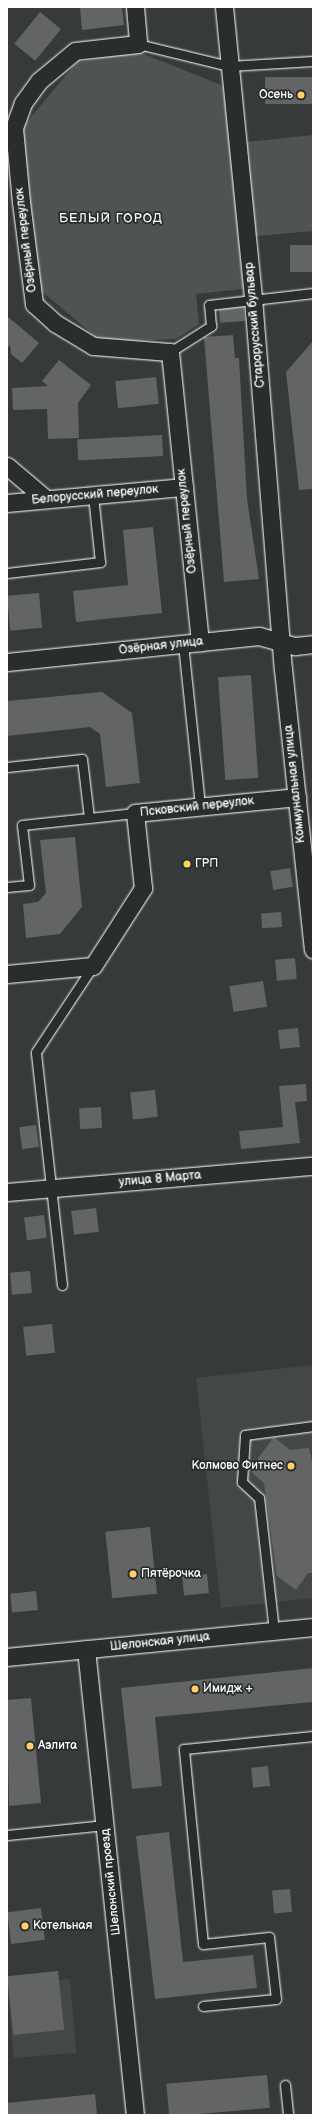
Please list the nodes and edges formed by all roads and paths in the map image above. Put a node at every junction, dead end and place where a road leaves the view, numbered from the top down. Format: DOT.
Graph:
graph roads {
  1 [pos="135,7"];
  2 [pos="224,7"];
  3 [pos="138,44"];
  4 [pos="313,61"];
  5 [pos="230,66"];
  6 [pos="313,292"];
  7 [pos="253,298"];
  8 [pos="170,352"];
  9 [pos="7,466"];
  10 [pos="184,487"];
  11 [pos="93,495"];
  12 [pos="46,500"];
  13 [pos="7,503"];
  14 [pos="7,573"];
  15 [pos="200,642"];
  16 [pos="281,643"];
  17 [pos="183,644"];
  18 [pos="313,644"];
  19 [pos="7,662"];
  20 [pos="7,766"];
  21 [pos="297,797"];
  22 [pos="200,806"];
  23 [pos="135,813"];
  24 [pos="89,818"];
  25 [pos="7,887"];
  26 [pos="313,949"];
  27 [pos="93,966"];
  28 [pos="7,974"];
  29 [pos="313,1166"];
  30 [pos="51,1188"];
  31 [pos="7,1192"];
  32 [pos="62,1285"];
  33 [pos="313,1426"];
  34 [pos="313,1627"];
  35 [pos="274,1631"];
  36 [pos="86,1649"];
  37 [pos="7,1656"];
  38 [pos="313,1736"];
  39 [pos="105,1825"];
  40 [pos="7,1835"];
  41 [pos="203,2006"];
  42 [pos="285,2085"];
  43 [pos="135,2115"];
  44 [pos="288,2115"];
  1 -- 3 [label="street"];
  2 -- 5 [label="street, Старорусский бульвар"];
  3 -- 5 [label="lane"];
  3 -- 8 [label="street, Озёрный переулок"];
  4 -- 5 [label="lane"];
  5 -- 7 [label="street, Старорусский бульвар"];
  6 -- 7 [label="lane"];
  7 -- 8 [label="lane"];
  7 -- 16 [label="street, Старорусский бульвар"];
  8 -- 10 [label="street, Озёрный переулок"];
  9 -- 12 [label="street"];
  10 -- 11 [label="street, Белорусский переулок"];
  10 -- 15 [label="street, Озёрный переулок"];
  11 -- 12 [label="street, Белорусский переулок"];
  11 -- 14 [label="lane"];
  12 -- 13 [label="street, Белорусский переулок"];
  15 -- 16 [label="street, Озёрная улица"];
  15 -- 17 [label="street, Озёрная улица"];
  16 -- 18 [label="street, Озёрная улица"];
  16 -- 21 [label="street, Коммунальная улица"];
  17 -- 19 [label="street, Озёрная улица"];
  17 -- 22 [label="lane"];
  20 -- 24 [label="lane"];
  21 -- 22 [label="street, Псковский переулок"];
  21 -- 26 [label="street, Коммунальная улица"];
  22 -- 23 [label="street, Псковский переулок"];
  23 -- 24 [label="lane"];
  23 -- 27 [label="street, Псковский переулок"];
  24 -- 25 [label="lane"];
  27 -- 28 [label="street"];
  27 -- 30 [label="lane"];
  29 -- 30 [label="street, улица 8 Марта"];
  30 -- 31 [label="street, улица 8 Марта"];
  30 -- 32 [label="lane"];
  33 -- 35 [label="lane"];
  34 -- 35 [label="street, Шелонская улица"];
  35 -- 36 [label="street, Шелонская улица"];
  36 -- 37 [label="street, Шелонская улица"];
  36 -- 39 [label="street, Шелонский проезд"];
  38 -- 41 [label="lane"];
  39 -- 40 [label="lane"];
  39 -- 43 [label="street, Шелонский проезд"];
  42 -- 44 [label="lane"];
}
